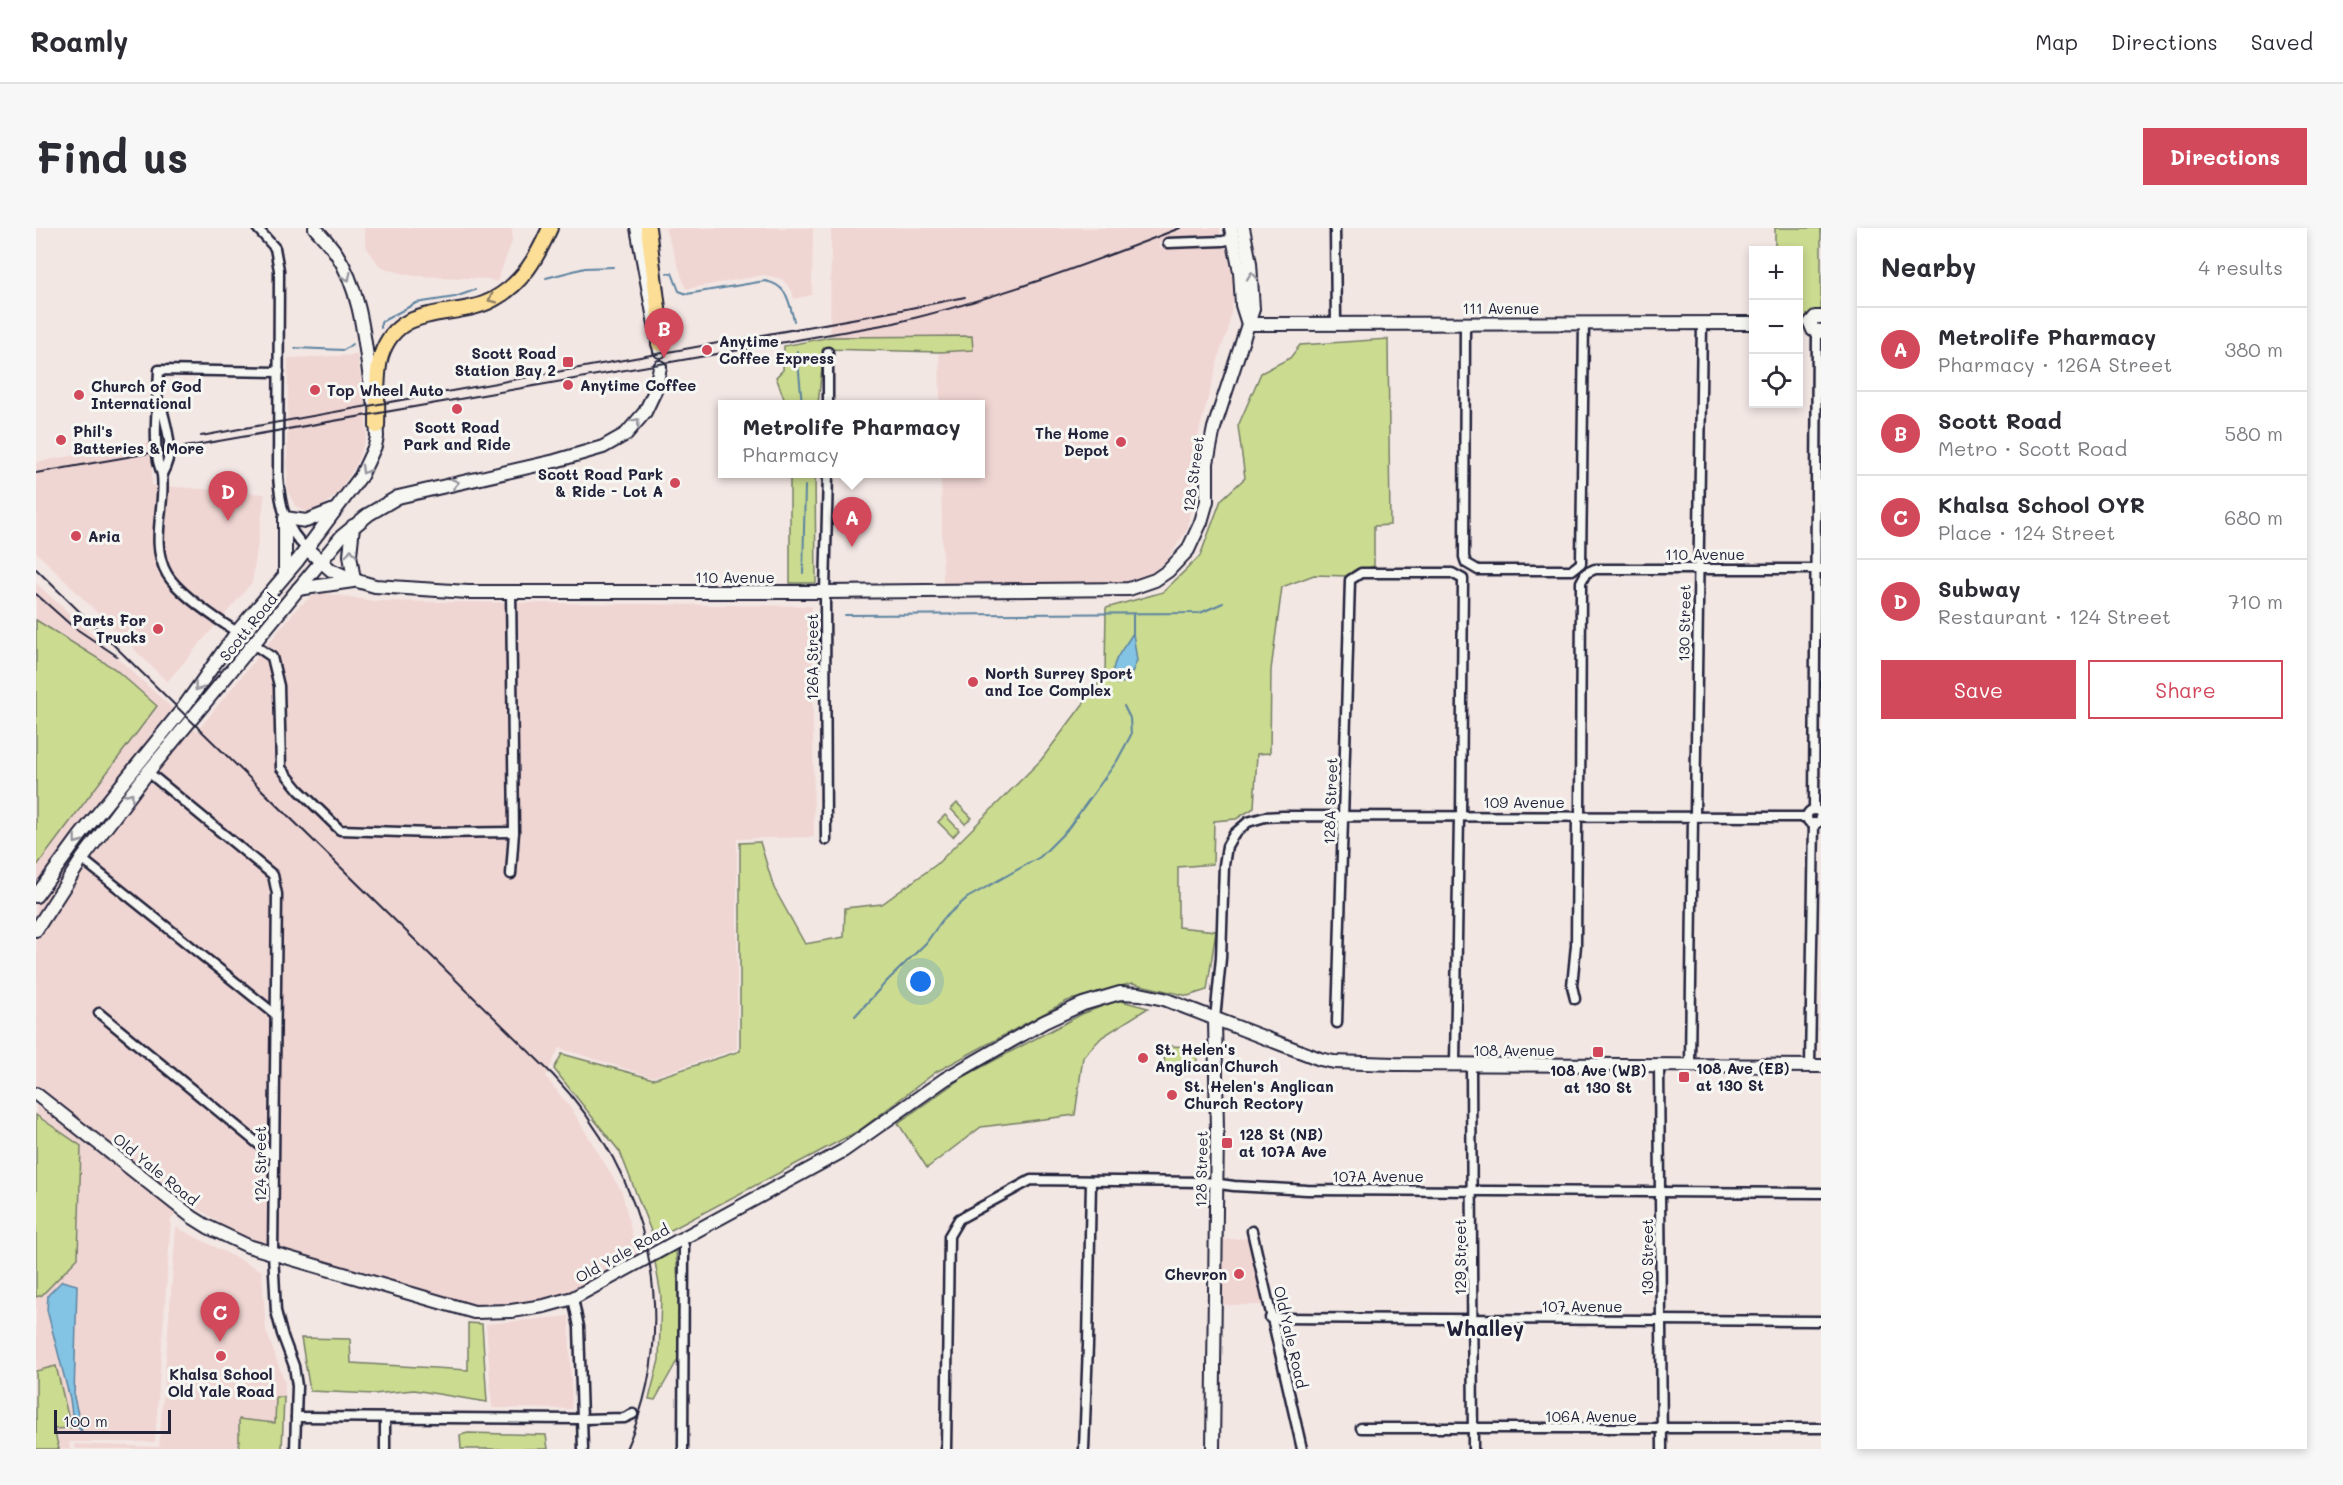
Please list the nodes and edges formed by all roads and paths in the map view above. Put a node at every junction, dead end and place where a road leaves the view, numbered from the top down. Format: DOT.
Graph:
graph roads {
  1 [pos="257,228"];
  2 [pos="315,228"];
  3 [pos="550,228"];
  4 [pos="637,228"];
  5 [pos="648,228"];
  6 [pos="1243,228"];
  7 [pos="1335,228"];
  8 [pos="1231,233"];
  9 [pos="1168,243"];
  10 [pos="1336,323"];
  11 [pos="1466,323"];
  12 [pos="1584,323"];
  13 [pos="1702,323"];
  14 [pos="1749,323"];
  15 [pos="1248,324"];
  16 [pos="1814,325"];
  17 [pos="659,348"];
  18 [pos="828,352"];
  19 [pos="660,366"];
  20 [pos="279,372"];
  21 [pos="828,400"];
  22 [pos="377,426"];
  23 [pos="828,478"];
  24 [pos="338,508"];
  25 [pos="285,518"];
  26 [pos="353,526"];
  27 [pos="307,549"];
  28 [pos="320,561"];
  29 [pos="1698,569"];
  30 [pos="1818,569"];
  31 [pos="285,575"];
  32 [pos="354,580"];
  33 [pos="1155,580"];
  34 [pos="298,589"];
  35 [pos="511,592"];
  36 [pos="825,592"];
  37 [pos="237,632"];
  38 [pos="253,644"];
  39 [pos="148,772"];
  40 [pos="1343,816"];
  41 [pos="1460,816"];
  42 [pos="1579,816"];
  43 [pos="1694,816"];
  44 [pos="1815,817"];
  45 [pos="1243,825"];
  46 [pos="514,832"];
  47 [pos="826,840"];
  48 [pos="82,860"];
  49 [pos="511,874"];
  50 [pos="36,896"];
  51 [pos="36,930"];
  52 [pos="1575,999"];
  53 [pos="99,1013"];
  54 [pos="275,1014"];
  55 [pos="1215,1019"];
  56 [pos="1337,1023"];
  57 [pos="1455,1064"];
  58 [pos="1472,1065"];
  59 [pos="1659,1065"];
  60 [pos="1690,1065"];
  61 [pos="1815,1066"];
  62 [pos="36,1094"];
  63 [pos="273,1156"];
  64 [pos="1090,1181"];
  65 [pos="1215,1184"];
  66 [pos="1473,1190"];
  67 [pos="1660,1191"];
  68 [pos="1821,1193"];
  69 [pos="1252,1231"];
  70 [pos="680,1238"];
  71 [pos="273,1253"];
  72 [pos="573,1298"];
  73 [pos="1270,1318"];
  74 [pos="1473,1319"];
  75 [pos="1661,1320"];
  76 [pos="1821,1321"];
  77 [pos="633,1414"];
  78 [pos="296,1417"];
  79 [pos="385,1418"];
  80 [pos="582,1419"];
  81 [pos="1361,1428"];
  82 [pos="1821,1428"];
  83 [pos="1473,1429"];
  84 [pos="1662,1429"];
  85 [pos="295,1449"];
  86 [pos="385,1449"];
  87 [pos="583,1449"];
  88 [pos="683,1449"];
  89 [pos="946,1449"];
  90 [pos="1083,1449"];
  91 [pos="1213,1449"];
  92 [pos="1302,1449"];
  93 [pos="1473,1449"];
  94 [pos="1662,1449"];
  1 -- 20 [label="street"];
  2 -- 22 [label="main road, Scott Road, one-way"];
  3 -- 22 [label="main road, one-way"];
  4 -- 17 [label="main road"];
  5 -- 17 [label="main road"];
  15 -- 6 [label="main road, 128 Street, one-way"];
  7 -- 10 [label="street"];
  8 -- 9 [label="street"];
  8 -- 15 [label="main road"];
  10 -- 11 [label="main road, 111 Avenue"];
  10 -- 15 [label="main road, 111 Avenue"];
  11 -- 12 [label="main road, 111 Avenue"];
  11 -- 12 [label="street"];
  12 -- 13 [label="main road, 111 Avenue"];
  13 -- 14 [label="main road, 111 Avenue"];
  13 -- 29 [label="street, 130 Street"];
  15 -- 33 [label="main road, 128 Street"];
  16 -- 30 [label="street"];
  18 -- 21 [label="street"];
  26 -- 19 [label="main road, Scott Road, one-way"];
  20 -- 25 [label="street"];
  20 -- 37 [label="street"];
  22 -- 24 [label="main road, Scott Road, one-way"];
  23 -- 36 [label="street, 126A Street"];
  24 -- 25 [label="main road"];
  24 -- 27 [label="main road, Scott Road"];
  25 -- 27 [label="street"];
  25 -- 31 [label="main road"];
  26 -- 28 [label="main road, Scott Road"];
  32 -- 26 [label="main road, one-way"];
  27 -- 28 [label="main road, 110 Avenue"];
  27 -- 31 [label="main road, Scott Road"];
  28 -- 32 [label="main road, 110 Avenue"];
  28 -- 34 [label="main road, Scott Road"];
  29 -- 30 [label="street, 110 Avenue"];
  29 -- 42 [label="street, 110 Avenue"];
  29 -- 43 [label="street, 130 Street"];
  30 -- 44 [label="street"];
  31 -- 37 [label="main road, Scott Road"];
  32 -- 34 [label="main road"];
  32 -- 35 [label="main road, 110 Avenue"];
  33 -- 36 [label="main road, 110 Avenue"];
  34 -- 38 [label="main road, Scott Road"];
  35 -- 36 [label="main road, 110 Avenue"];
  35 -- 46 [label="street"];
  36 -- 47 [label="street, 126A Street"];
  37 -- 50 [label="main road, Scott Road, one-way"];
  38 -- 39 [label="main road, Scott Road"];
  38 -- 46 [label="street"];
  48 -- 39 [label="main road, Scott Road, one-way"];
  39 -- 54 [label="street, 124 Street"];
  40 -- 41 [label="street, 109 Avenue"];
  40 -- 41 [label="street, 128A Street"];
  40 -- 45 [label="street, 109 Avenue"];
  40 -- 56 [label="street, 128A Street"];
  41 -- 42 [label="street, 109 Avenue"];
  41 -- 57 [label="street"];
  42 -- 43 [label="street, 109 Avenue"];
  42 -- 52 [label="street"];
  43 -- 44 [label="street, 109 Avenue"];
  43 -- 60 [label="street, 130 Street"];
  44 -- 61 [label="street"];
  45 -- 55 [label="street, 128 Street"];
  46 -- 49 [label="street"];
  48 -- 51 [label="main road, Scott Road"];
  48 -- 54 [label="street"];
  53 -- 63 [label="street"];
  54 -- 63 [label="street, 124 Street"];
  55 -- 57 [label="main road, 108 Avenue"];
  55 -- 65 [label="main road, 128 Street"];
  55 -- 70 [label="main road, Old Yale Road"];
  57 -- 58 [label="main road, 108 Avenue"];
  58 -- 59 [label="main road, 108 Avenue"];
  58 -- 66 [label="street, 129 Street"];
  59 -- 60 [label="main road, 108 Avenue"];
  59 -- 67 [label="street, 130 Street"];
  60 -- 61 [label="main road, 108 Avenue"];
  62 -- 71 [label="main road, Old Yale Road"];
  63 -- 71 [label="street, 124 Street"];
  64 -- 65 [label="street, 107A Avenue"];
  64 -- 89 [label="street, 107A Avenue"];
  64 -- 90 [label="street"];
  65 -- 66 [label="street, 107A Avenue"];
  65 -- 91 [label="main road, 128 Street"];
  66 -- 67 [label="street, 107A Avenue"];
  66 -- 74 [label="street, 129 Street"];
  67 -- 68 [label="street, 107A Avenue"];
  67 -- 75 [label="street, 130 Street"];
  69 -- 73 [label="street, Old Yale Road"];
  70 -- 72 [label="main road, Old Yale Road"];
  70 -- 88 [label="street"];
  71 -- 72 [label="main road, Old Yale Road"];
  71 -- 78 [label="street, 124 Street"];
  72 -- 80 [label="street"];
  73 -- 74 [label="street, 107 Avenue"];
  73 -- 92 [label="street, Old Yale Road"];
  74 -- 75 [label="street, 107 Avenue"];
  74 -- 83 [label="street, 129 Street"];
  75 -- 76 [label="street, 107 Avenue"];
  75 -- 84 [label="street, 130 Street"];
  77 -- 80 [label="street"];
  78 -- 79 [label="street"];
  78 -- 85 [label="street, 124 Street"];
  79 -- 80 [label="street"];
  79 -- 86 [label="street"];
  80 -- 87 [label="street"];
  81 -- 83 [label="street, 106A Avenue"];
  82 -- 84 [label="street, 106A Avenue"];
  83 -- 84 [label="street, 106A Avenue"];
  83 -- 93 [label="street, 129 Street"];
  84 -- 94 [label="street, 130 Street"];
}
